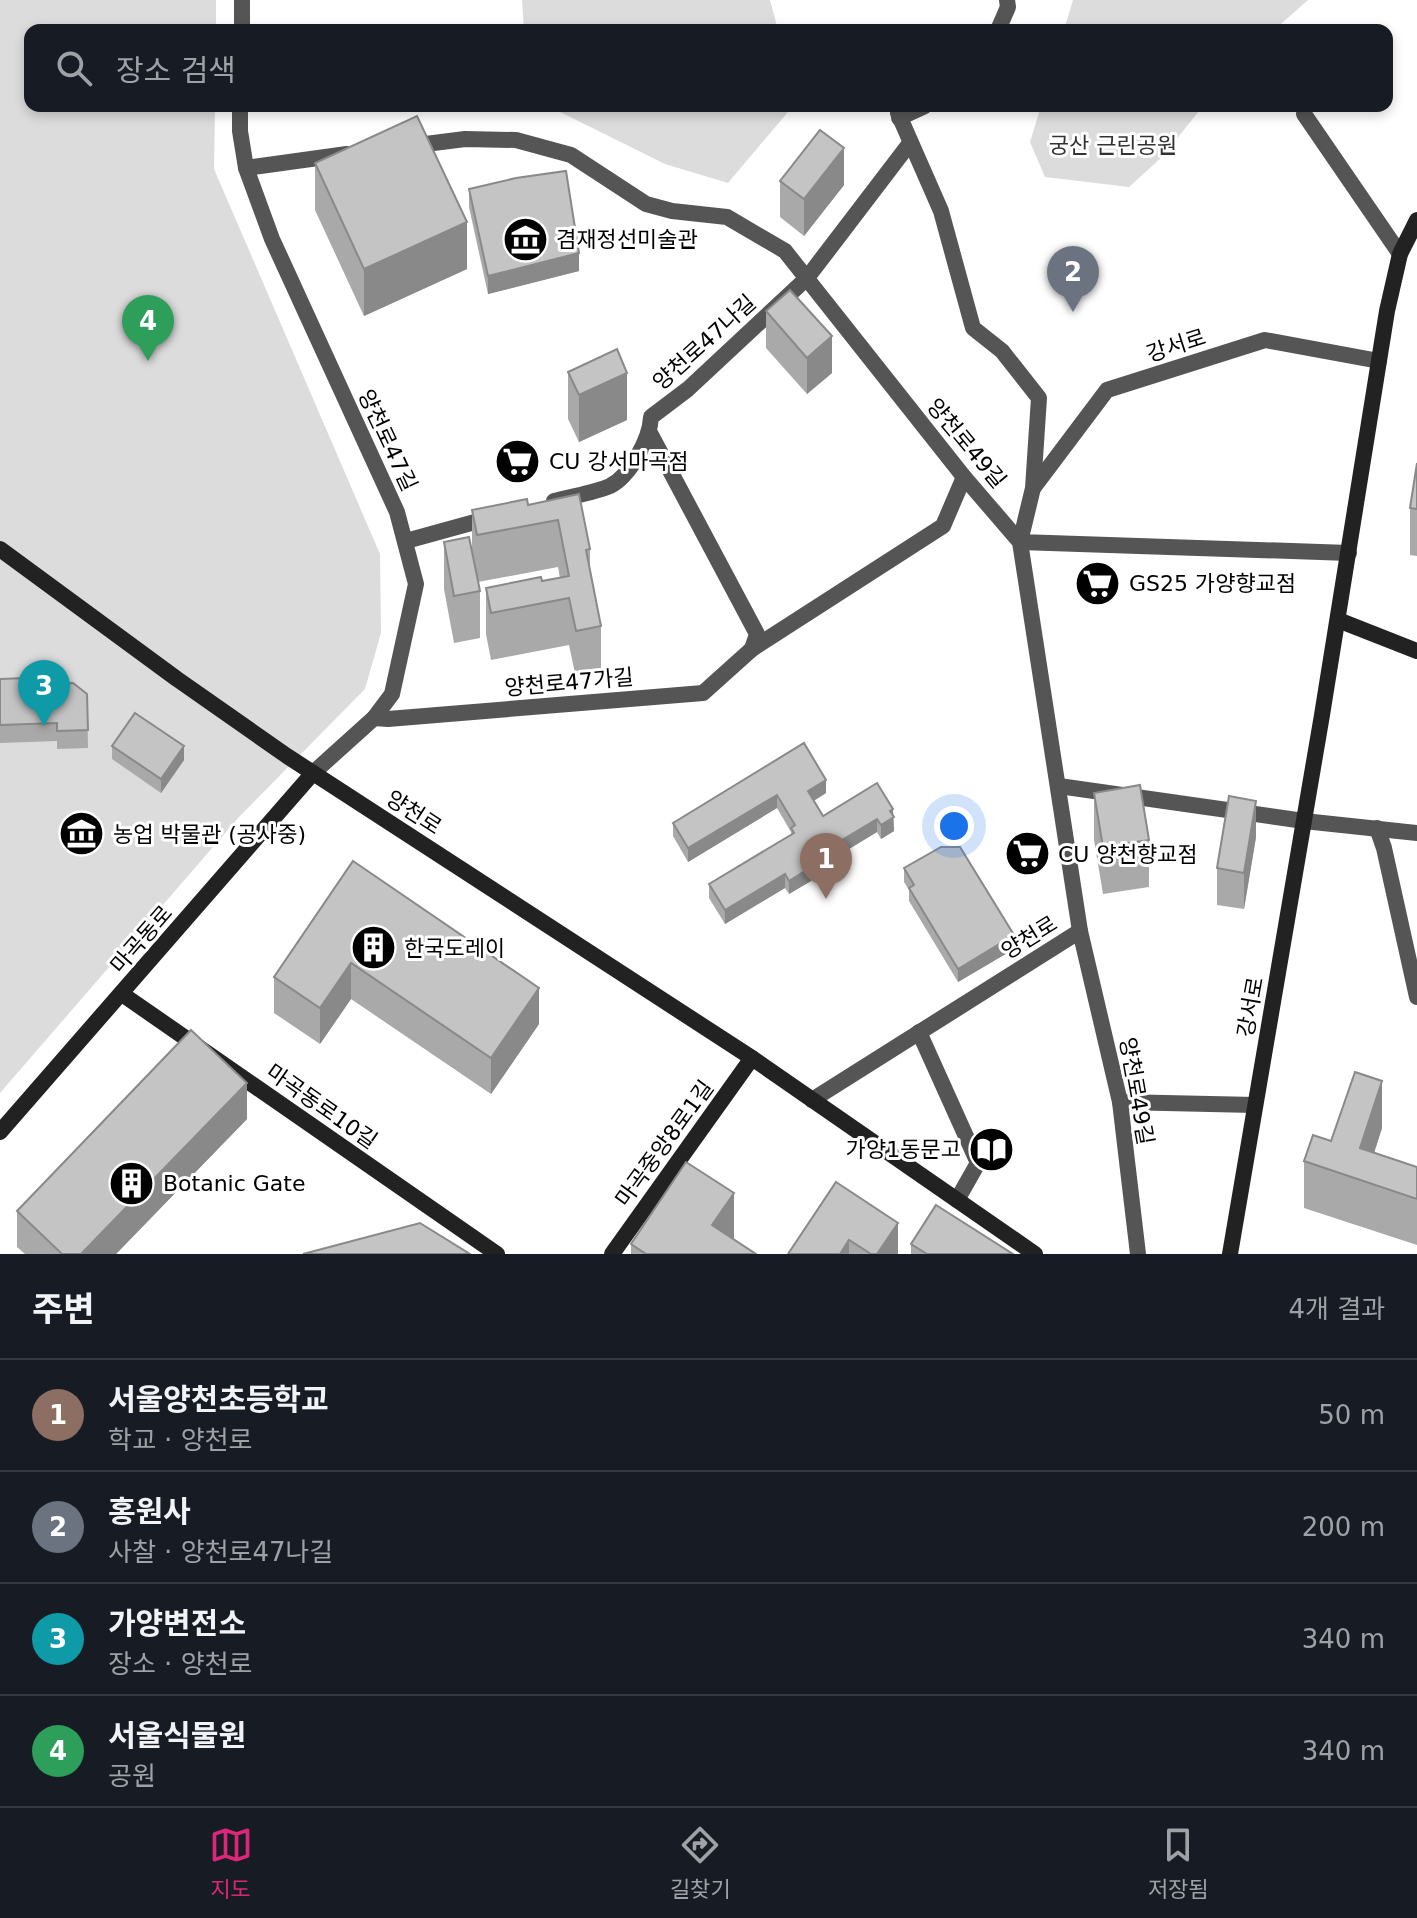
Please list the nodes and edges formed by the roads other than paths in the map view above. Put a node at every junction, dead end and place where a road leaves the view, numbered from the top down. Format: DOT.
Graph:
graph roads {
  1 [pos="242,0"];
  2 [pos="1007,0"];
  3 [pos="242,24"];
  4 [pos="1001,24"];
  5 [pos="240,112"];
  6 [pos="909,112"];
  7 [pos="1304,114"];
  8 [pos="910,143"];
  9 [pos="246,168"];
  10 [pos="1417,220"];
  11 [pos="1400,254"];
  12 [pos="807,278"];
  13 [pos="1379,361"];
  14 [pos="650,433"];
  15 [pos="964,477"];
  16 [pos="1033,488"];
  17 [pos="538,505"];
  18 [pos="509,513"];
  19 [pos="406,541"];
  20 [pos="1020,542"];
  21 [pos="0,549"];
  22 [pos="1349,553"];
  23 [pos="1338,620"];
  24 [pos="752,649"];
  25 [pos="1417,651"];
  26 [pos="374,718"];
  27 [pos="313,773"];
  28 [pos="1059,786"];
  29 [pos="1304,821"];
  30 [pos="1377,828"];
  31 [pos="1417,833"];
  32 [pos="1080,931"];
  33 [pos="122,994"];
  34 [pos="1417,997"];
  35 [pos="919,1032"];
  36 [pos="752,1058"];
  37 [pos="812,1100"];
  38 [pos="1120,1102"];
  39 [pos="1255,1105"];
  40 [pos="0,1132"];
  41 [pos="957,1200"];
  42 [pos="497,1254"];
  43 [pos="612,1254"];
  44 [pos="1035,1254"];
  45 [pos="1138,1254"];
  46 [pos="1230,1254"];
  1 -- 3 [label="street"];
  2 -- 4 [label="street"];
  5 -- 9 [label="street, 양천로47길"];
  6 -- 8 [label="street"];
  7 -- 11 [label="street"];
  8 -- 12 [label="street, 양천로47나길"];
  8 -- 16 [label="street"];
  9 -- 12 [label="street, 양천로49길"];
  9 -- 19 [label="street, 양천로47길"];
  10 -- 11 [label="main road, 강서로"];
  11 -- 13 [label="main road, 강서로"];
  12 -- 14 [label="street, 양천로47나길"];
  12 -- 15 [label="street, 양천로49길"];
  13 -- 16 [label="street, 강서로"];
  13 -- 22 [label="main road, 강서로"];
  14 -- 17 [label="street, 양천로47나길"];
  14 -- 24 [label="street"];
  15 -- 20 [label="street, 양천로49길"];
  15 -- 24 [label="street, 양천로47가길"];
  16 -- 20 [label="street"];
  18 -- 19 [label="street"];
  19 -- 26 [label="street, 양천로47길"];
  20 -- 22 [label="street"];
  20 -- 28 [label="street, 양천로49길"];
  21 -- 27 [label="main road, 양천로"];
  22 -- 23 [label="main road, 강서로"];
  23 -- 25 [label="main road"];
  23 -- 29 [label="main road, 강서로"];
  24 -- 26 [label="street, 양천로47가길"];
  26 -- 27 [label="street, 양천로47길"];
  27 -- 33 [label="main road, 마곡동로"];
  27 -- 36 [label="main road, 양천로"];
  28 -- 29 [label="street"];
  28 -- 32 [label="street, 양천로49길"];
  29 -- 30 [label="street"];
  29 -- 39 [label="main road, 강서로"];
  30 -- 31 [label="street"];
  30 -- 34 [label="street"];
  32 -- 35 [label="street, 양천로"];
  32 -- 38 [label="street, 양천로49길"];
  33 -- 40 [label="main road, 마곡동로"];
  33 -- 42 [label="main road, 마곡동로10길"];
  35 -- 37 [label="street, 양천로"];
  35 -- 41 [label="street"];
  36 -- 37 [label="main road, 양천로"];
  36 -- 43 [label="main road, 마곡중앙8로1길"];
  37 -- 41 [label="main road, 양천로"];
  38 -- 39 [label="street"];
  38 -- 45 [label="street, 양천로49길"];
  39 -- 46 [label="main road, 강서로"];
  41 -- 44 [label="main road, 양천로"];
}
